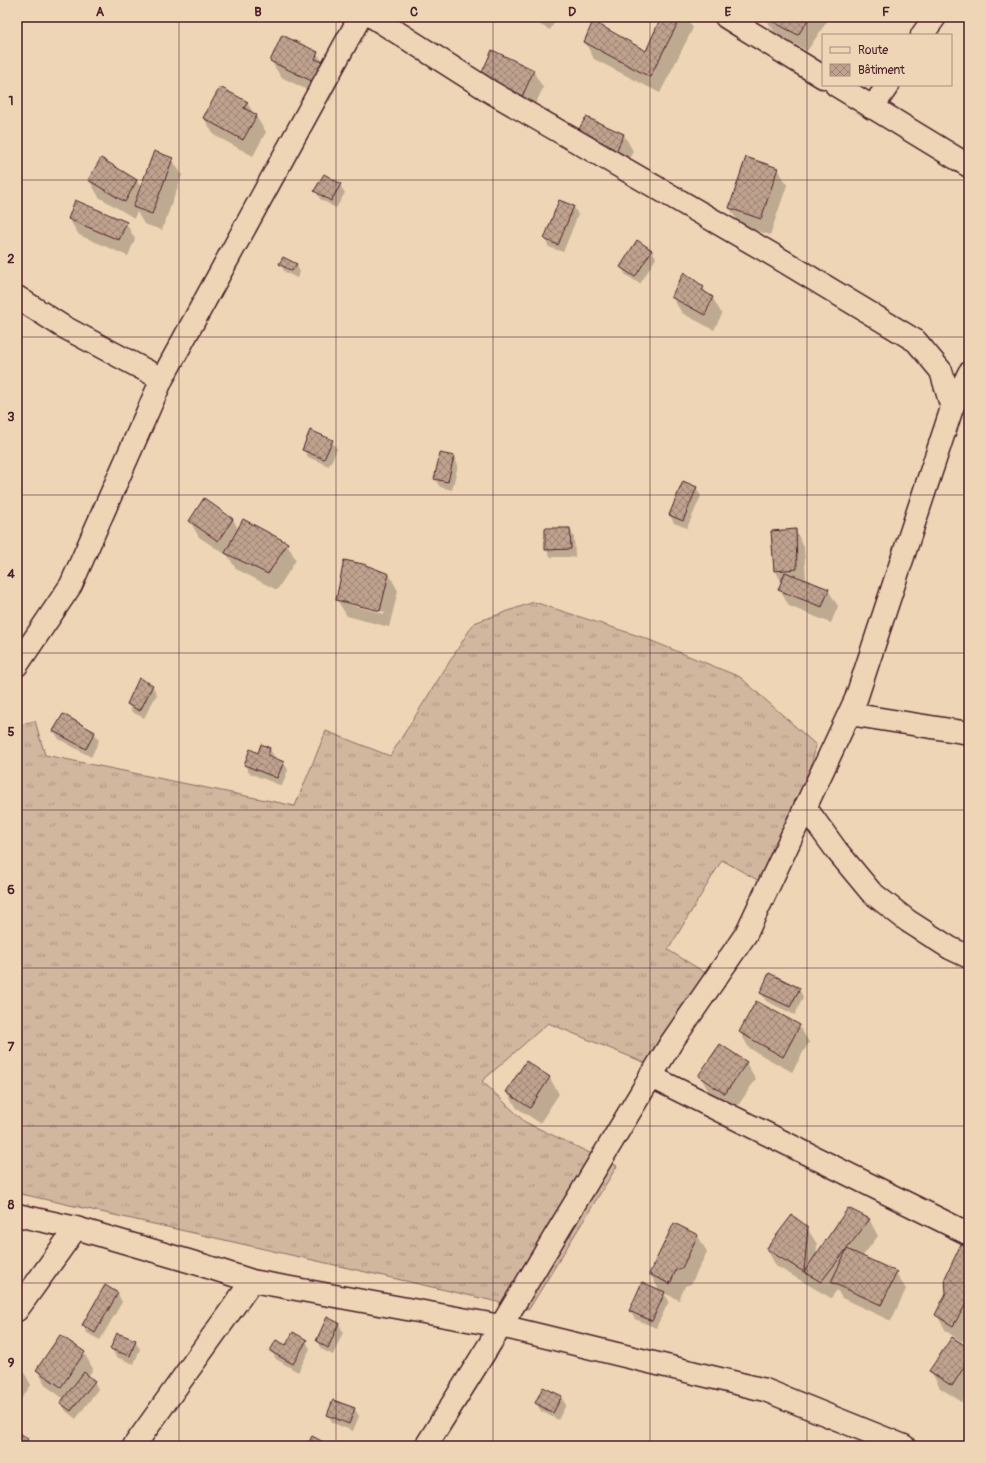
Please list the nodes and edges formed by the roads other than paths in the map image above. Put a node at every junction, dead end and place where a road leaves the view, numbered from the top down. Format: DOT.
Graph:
graph roads {
  1 [pos="360,17"];
  2 [pos="373,17"];
  3 [pos="726,17"];
  4 [pos="935,17"];
  5 [pos="923,34"];
  6 [pos="822,76"];
  7 [pos="838,86"];
  8 [pos="887,86"];
  9 [pos="872,108"];
  10 [pos="969,166"];
  11 [pos="17,297"];
  12 [pos="969,373"];
  13 [pos="162,379"];
  14 [pos="952,408"];
  15 [pos="17,665"];
  16 [pos="849,714"];
  17 [pos="969,733"];
  18 [pos="805,807"];
  19 [pos="969,957"];
  20 [pos="650,1076"];
  21 [pos="17,1215"];
  22 [pos="76,1228"];
  23 [pos="969,1234"];
  24 [pos="252,1281"];
  25 [pos="17,1310"];
  26 [pos="501,1326"];
  27 [pos="134,1446"];
  28 [pos="426,1446"];
  29 [pos="904,1446"];
  1 -- 13 [label="street"];
  2 -- 14 [label="street"];
  3 -- 6 [label="street"];
  4 -- 5 [label="street"];
  7 -- 9 [label="street"];
  8 -- 9 [label="street"];
  9 -- 10 [label="street"];
  11 -- 13 [label="street"];
  12 -- 14 [label="street"];
  13 -- 15 [label="street"];
  14 -- 16 [label="street"];
  16 -- 17 [label="street"];
  16 -- 18 [label="street"];
  18 -- 19 [label="street"];
  18 -- 20 [label="street"];
  20 -- 23 [label="street"];
  20 -- 26 [label="street"];
  21 -- 22 [label="street"];
  22 -- 24 [label="street"];
  22 -- 25 [label="street"];
  24 -- 26 [label="street"];
  24 -- 27 [label="street"];
  26 -- 28 [label="street"];
  26 -- 29 [label="street"];
}
